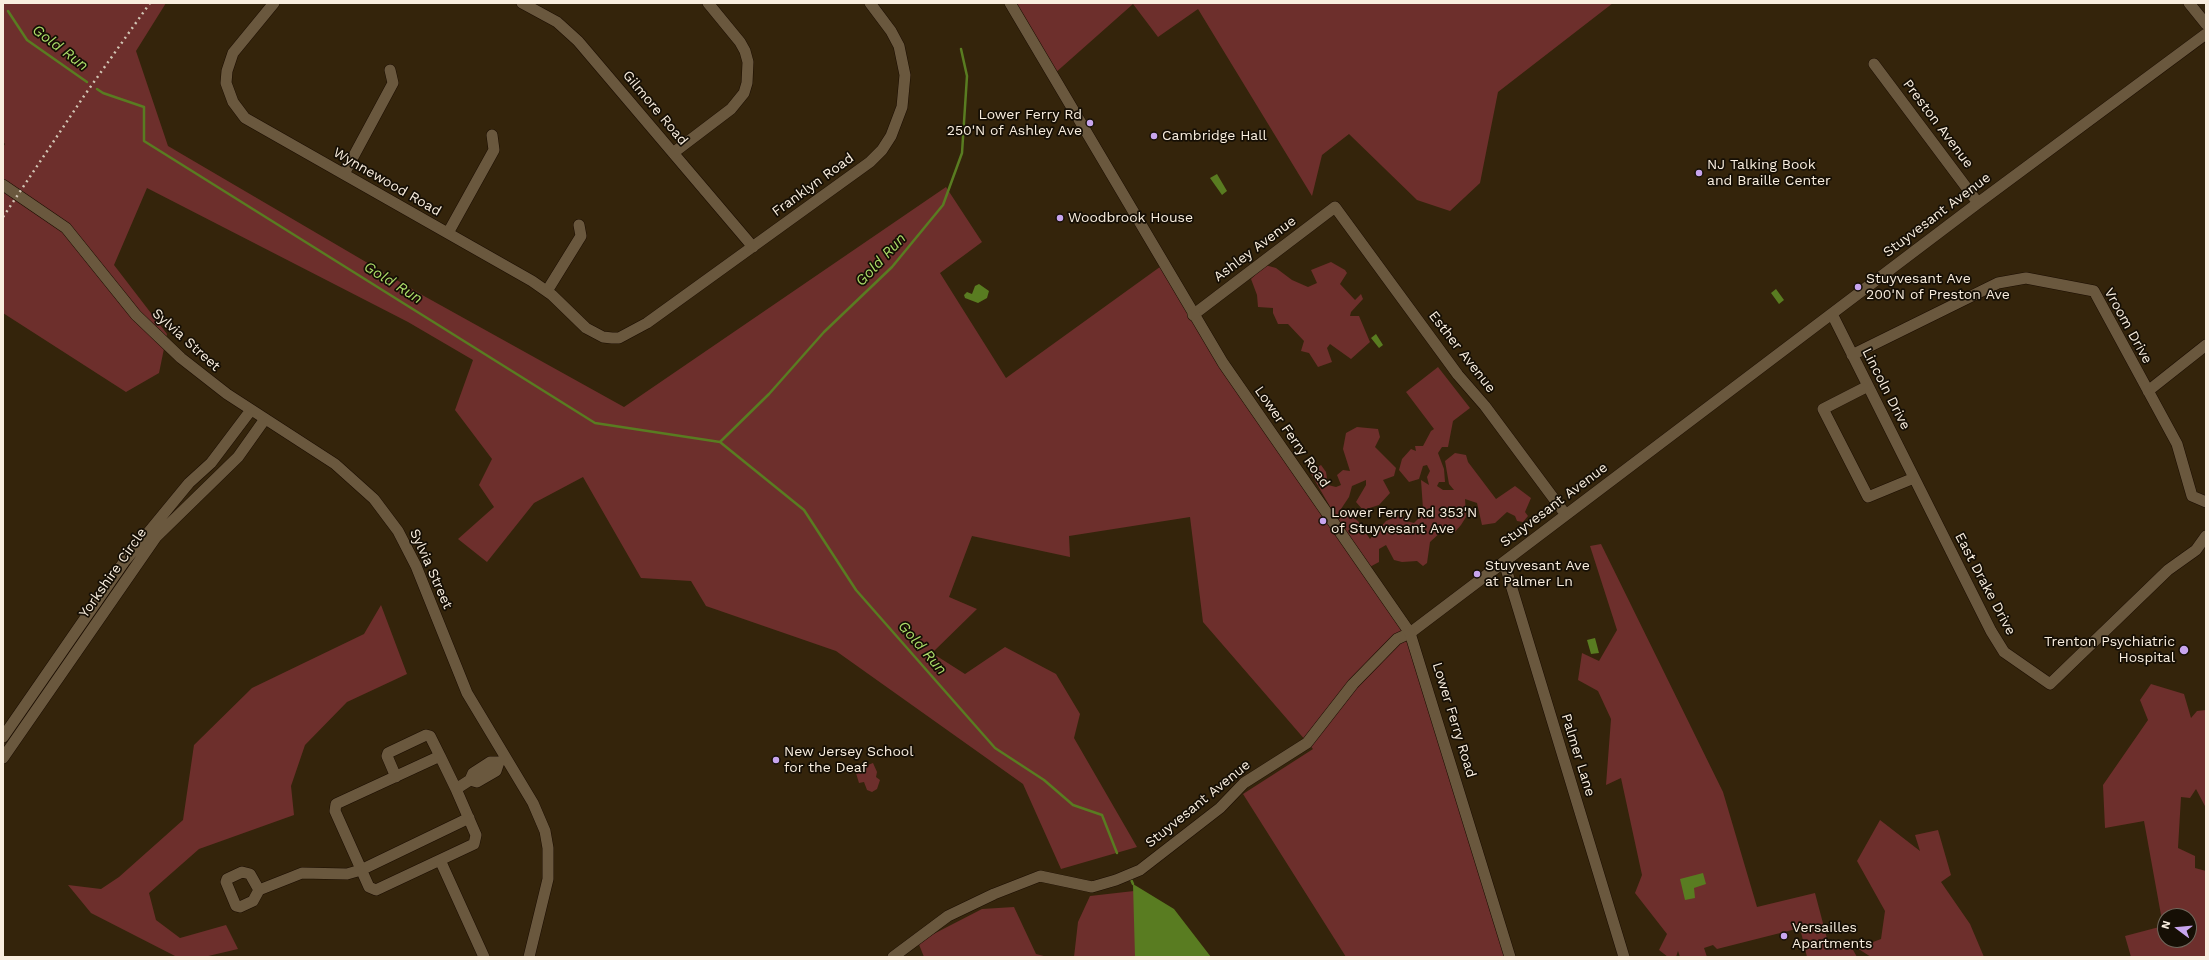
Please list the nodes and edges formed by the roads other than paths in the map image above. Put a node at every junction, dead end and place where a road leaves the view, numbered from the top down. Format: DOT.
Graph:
graph roads {
  1 [pos="274,3"];
  2 [pos="522,3"];
  3 [pos="708,3"];
  4 [pos="870,3"];
  5 [pos="1010,3"];
  6 [pos="2189,3"];
  7 [pos="2206,24"];
  8 [pos="2206,34"];
  9 [pos="1874,64"];
  10 [pos="390,70"];
  11 [pos="492,135"];
  12 [pos="673,153"];
  13 [pos="344,174"];
  14 [pos="11,190"];
  15 [pos="1978,203"];
  16 [pos="1335,207"];
  17 [pos="579,225"];
  18 [pos="448,233"];
  19 [pos="753,247"];
  20 [pos="547,291"];
  21 [pos="1832,314"];
  22 [pos="1193,315"];
  23 [pos="627,335"];
  24 [pos="2206,345"];
  25 [pos="1852,355"];
  26 [pos="1868,386"];
  27 [pos="2148,391"];
  28 [pos="251,410"];
  29 [pos="265,419"];
  30 [pos="1914,478"];
  31 [pos="2206,502"];
  32 [pos="1566,515"];
  33 [pos="2206,536"];
  34 [pos="1504,562"];
  35 [pos="1410,633"];
  36 [pos="3,737"];
  37 [pos="440,756"];
  38 [pos="3,758"];
  39 [pos="502,760"];
  40 [pos="396,776"];
  41 [pos="456,789"];
  42 [pos="469,818"];
  43 [pos="440,860"];
  44 [pos="361,870"];
  45 [pos="259,890"];
  46 [pos="484,957"];
  47 [pos="529,957"];
  48 [pos="893,957"];
  49 [pos="1510,957"];
  50 [pos="1624,957"];
  1 -- 13 [label="street, Wynnewood Road"];
  2 -- 12 [label="street, Gilmore Road"];
  3 -- 12 [label="street"];
  4 -- 19 [label="street, Franklyn Road"];
  5 -- 22 [label="street, Lower Ferry Road"];
  6 -- 7 [label="street"];
  8 -- 15 [label="street, Stuyvesant Avenue"];
  9 -- 15 [label="street, Preston Avenue"];
  10 -- 13 [label="street"];
  11 -- 18 [label="street"];
  12 -- 19 [label="street, Gilmore Road"];
  13 -- 18 [label="street, Wynnewood Road"];
  14 -- 28 [label="street, Sylvia Street"];
  15 -- 21 [label="street, Stuyvesant Avenue"];
  16 -- 22 [label="street, Ashley Avenue"];
  16 -- 32 [label="street, Esther Avenue"];
  17 -- 20 [label="street"];
  18 -- 20 [label="street, Wynnewood Road"];
  19 -- 23 [label="street, Franklyn Road"];
  20 -- 23 [label="street, Wynnewood Road"];
  21 -- 25 [label="street, Lincoln Drive"];
  21 -- 32 [label="street, Stuyvesant Avenue"];
  22 -- 35 [label="street, Lower Ferry Road"];
  24 -- 27 [label="street"];
  25 -- 26 [label="street, Lincoln Drive"];
  25 -- 27 [label="street, Vroom Drive"];
  26 -- 30 [label="street, Lincoln Drive"];
  26 -- 30 [label="street"];
  27 -- 31 [label="street"];
  28 -- 29 [label="street, Sylvia Street"];
  28 -- 36 [label="street, Yorkshire Circle"];
  29 -- 38 [label="street, Yorkshire Circle"];
  29 -- 39 [label="street, Sylvia Street"];
  30 -- 33 [label="street, East Drake Drive"];
  32 -- 34 [label="street, Stuyvesant Avenue"];
  34 -- 35 [label="street, Stuyvesant Avenue"];
  34 -- 50 [label="street, Palmer Lane"];
  35 -- 48 [label="street, Stuyvesant Avenue"];
  35 -- 49 [label="street, Lower Ferry Road"];
  37 -- 40 [label="street"];
  37 -- 40 [label="street"];
  37 -- 41 [label="street"];
  39 -- 41 [label="street"];
  39 -- 47 [label="street, Sylvia Street"];
  40 -- 44 [label="street"];
  41 -- 42 [label="street"];
  42 -- 43 [label="street"];
  42 -- 44 [label="street"];
  43 -- 44 [label="street"];
  43 -- 46 [label="street"];
  44 -- 45 [label="street"];
}
